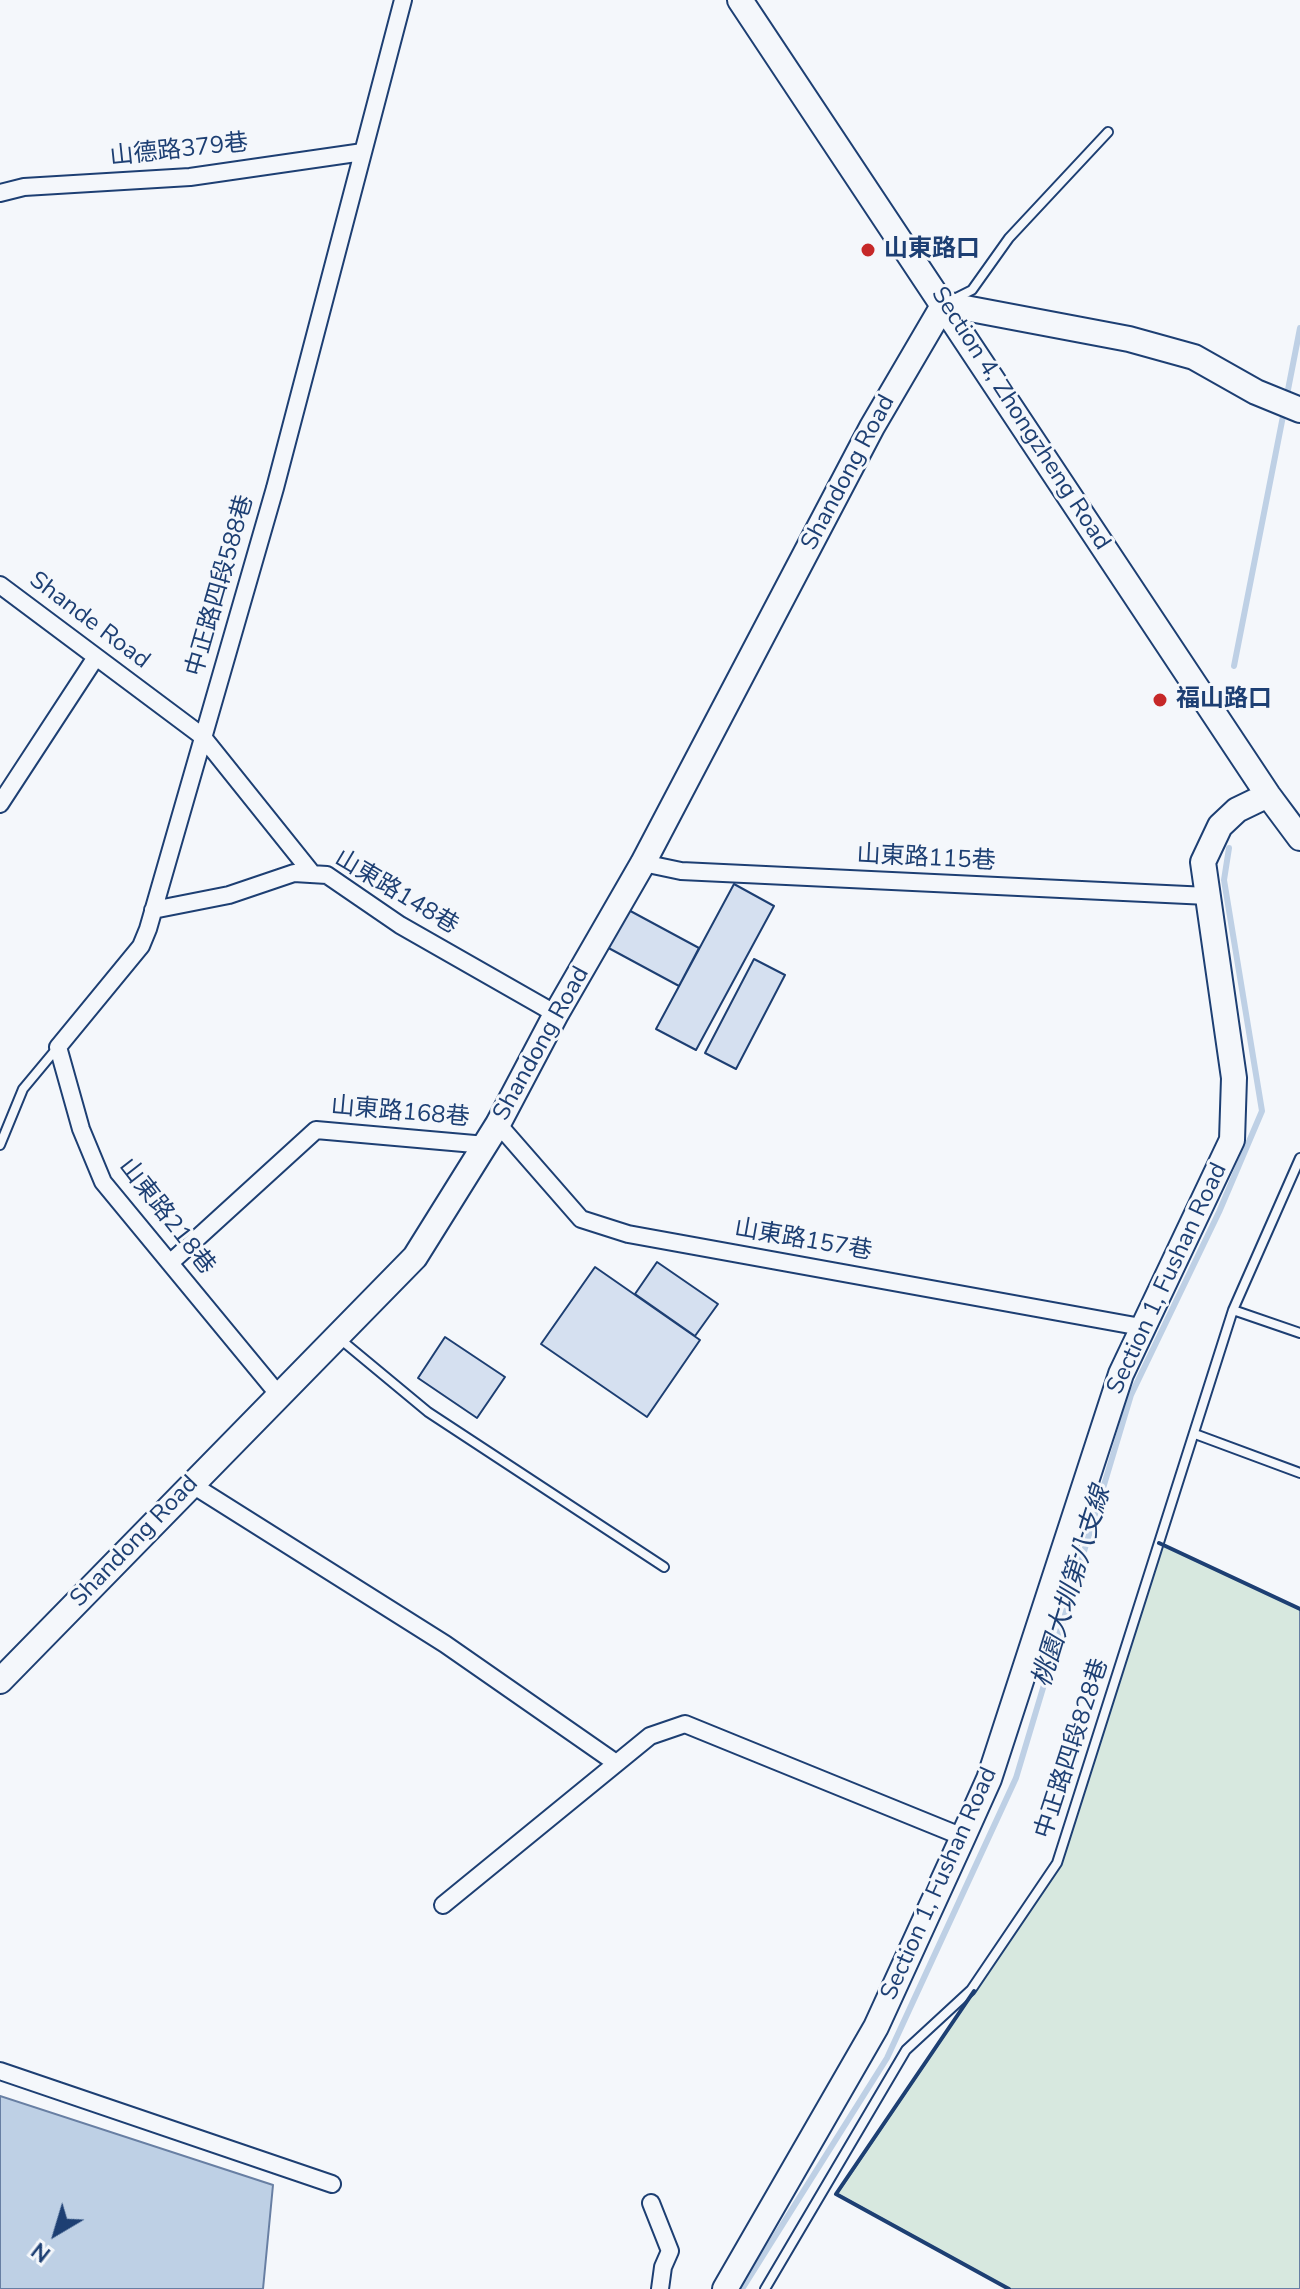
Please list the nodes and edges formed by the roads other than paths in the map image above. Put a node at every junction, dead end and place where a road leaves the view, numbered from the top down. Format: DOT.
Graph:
graph roads {
  1 [pos="403,0"];
  2 [pos="740,0"];
  3 [pos="1108,132"];
  4 [pos="363,152"];
  5 [pos="0,193"];
  6 [pos="944,304"];
  7 [pos="1296,409"];
  8 [pos="0,585"];
  9 [pos="96,657"];
  10 [pos="202,736"];
  11 [pos="1268,795"];
  12 [pos="0,804"];
  13 [pos="1300,838"];
  14 [pos="643,863"];
  15 [pos="311,872"];
  16 [pos="1208,896"];
  17 [pos="153,910"];
  18 [pos="556,1014"];
  19 [pos="58,1047"];
  20 [pos="492,1135"];
  21 [pos="0,1145"];
  22 [pos="1300,1158"];
  23 [pos="170,1263"];
  24 [pos="1233,1310"];
  25 [pos="1141,1327"];
  26 [pos="1300,1333"];
  27 [pos="336,1336"];
  28 [pos="278,1394"];
  29 [pos="1195,1434"];
  30 [pos="1300,1473"];
  31 [pos="191,1484"];
  32 [pos="664,1567"];
  33 [pos="0,1681"];
  34 [pos="616,1763"];
  35 [pos="963,1837"];
  36 [pos="443,1905"];
  37 [pos="0,2071"];
  38 [pos="332,2184"];
  39 [pos="651,2203"];
  40 [pos="660,2289"];
  41 [pos="725,2289"];
  42 [pos="765,2289"];
  1 -- 4 [label="street, 中正路四段588巷"];
  2 -- 6 [label="street, Section 4, Zhongzheng Road"];
  3 -- 6 [label="lane"];
  4 -- 5 [label="street, 山德路379巷"];
  4 -- 10 [label="street, 中正路四段588巷"];
  6 -- 7 [label="street"];
  6 -- 11 [label="street, Section 4, Zhongzheng Road"];
  6 -- 14 [label="street, Shandong Road"];
  8 -- 9 [label="street, Shande Road"];
  9 -- 10 [label="street, Shande Road"];
  9 -- 12 [label="street"];
  10 -- 15 [label="street, Shande Road"];
  10 -- 17 [label="street, 中正路四段588巷"];
  11 -- 13 [label="street, Section 4, Zhongzheng Road"];
  11 -- 16 [label="street, Section 1, Fushan Road"];
  14 -- 16 [label="street, 山東路115巷"];
  14 -- 18 [label="street, Shandong Road"];
  15 -- 17 [label="street, 山東路148巷"];
  15 -- 18 [label="street, 山東路148巷"];
  16 -- 25 [label="street, Section 1, Fushan Road"];
  17 -- 19 [label="street, 中正路四段588巷"];
  18 -- 20 [label="street, Shandong Road"];
  19 -- 21 [label="lane, 中正路四段588巷"];
  19 -- 23 [label="street, 山東路218巷"];
  20 -- 23 [label="street, 山東路168巷"];
  20 -- 25 [label="street, 山東路157巷"];
  20 -- 27 [label="street, Shandong Road"];
  22 -- 24 [label="lane, 中正路四段828巷"];
  23 -- 28 [label="street, 山東路218巷"];
  24 -- 26 [label="lane"];
  24 -- 29 [label="lane, 中正路四段828巷"];
  25 -- 35 [label="street, Section 1, Fushan Road"];
  27 -- 28 [label="street, Shandong Road"];
  27 -- 32 [label="lane"];
  28 -- 31 [label="street, Shandong Road"];
  29 -- 30 [label="lane"];
  29 -- 42 [label="lane, 中正路四段828巷"];
  31 -- 33 [label="street, Shandong Road"];
  31 -- 34 [label="street"];
  34 -- 35 [label="street"];
  34 -- 36 [label="street"];
  35 -- 41 [label="street, Section 1, Fushan Road"];
  37 -- 38 [label="street"];
  39 -- 40 [label="street"];
}
